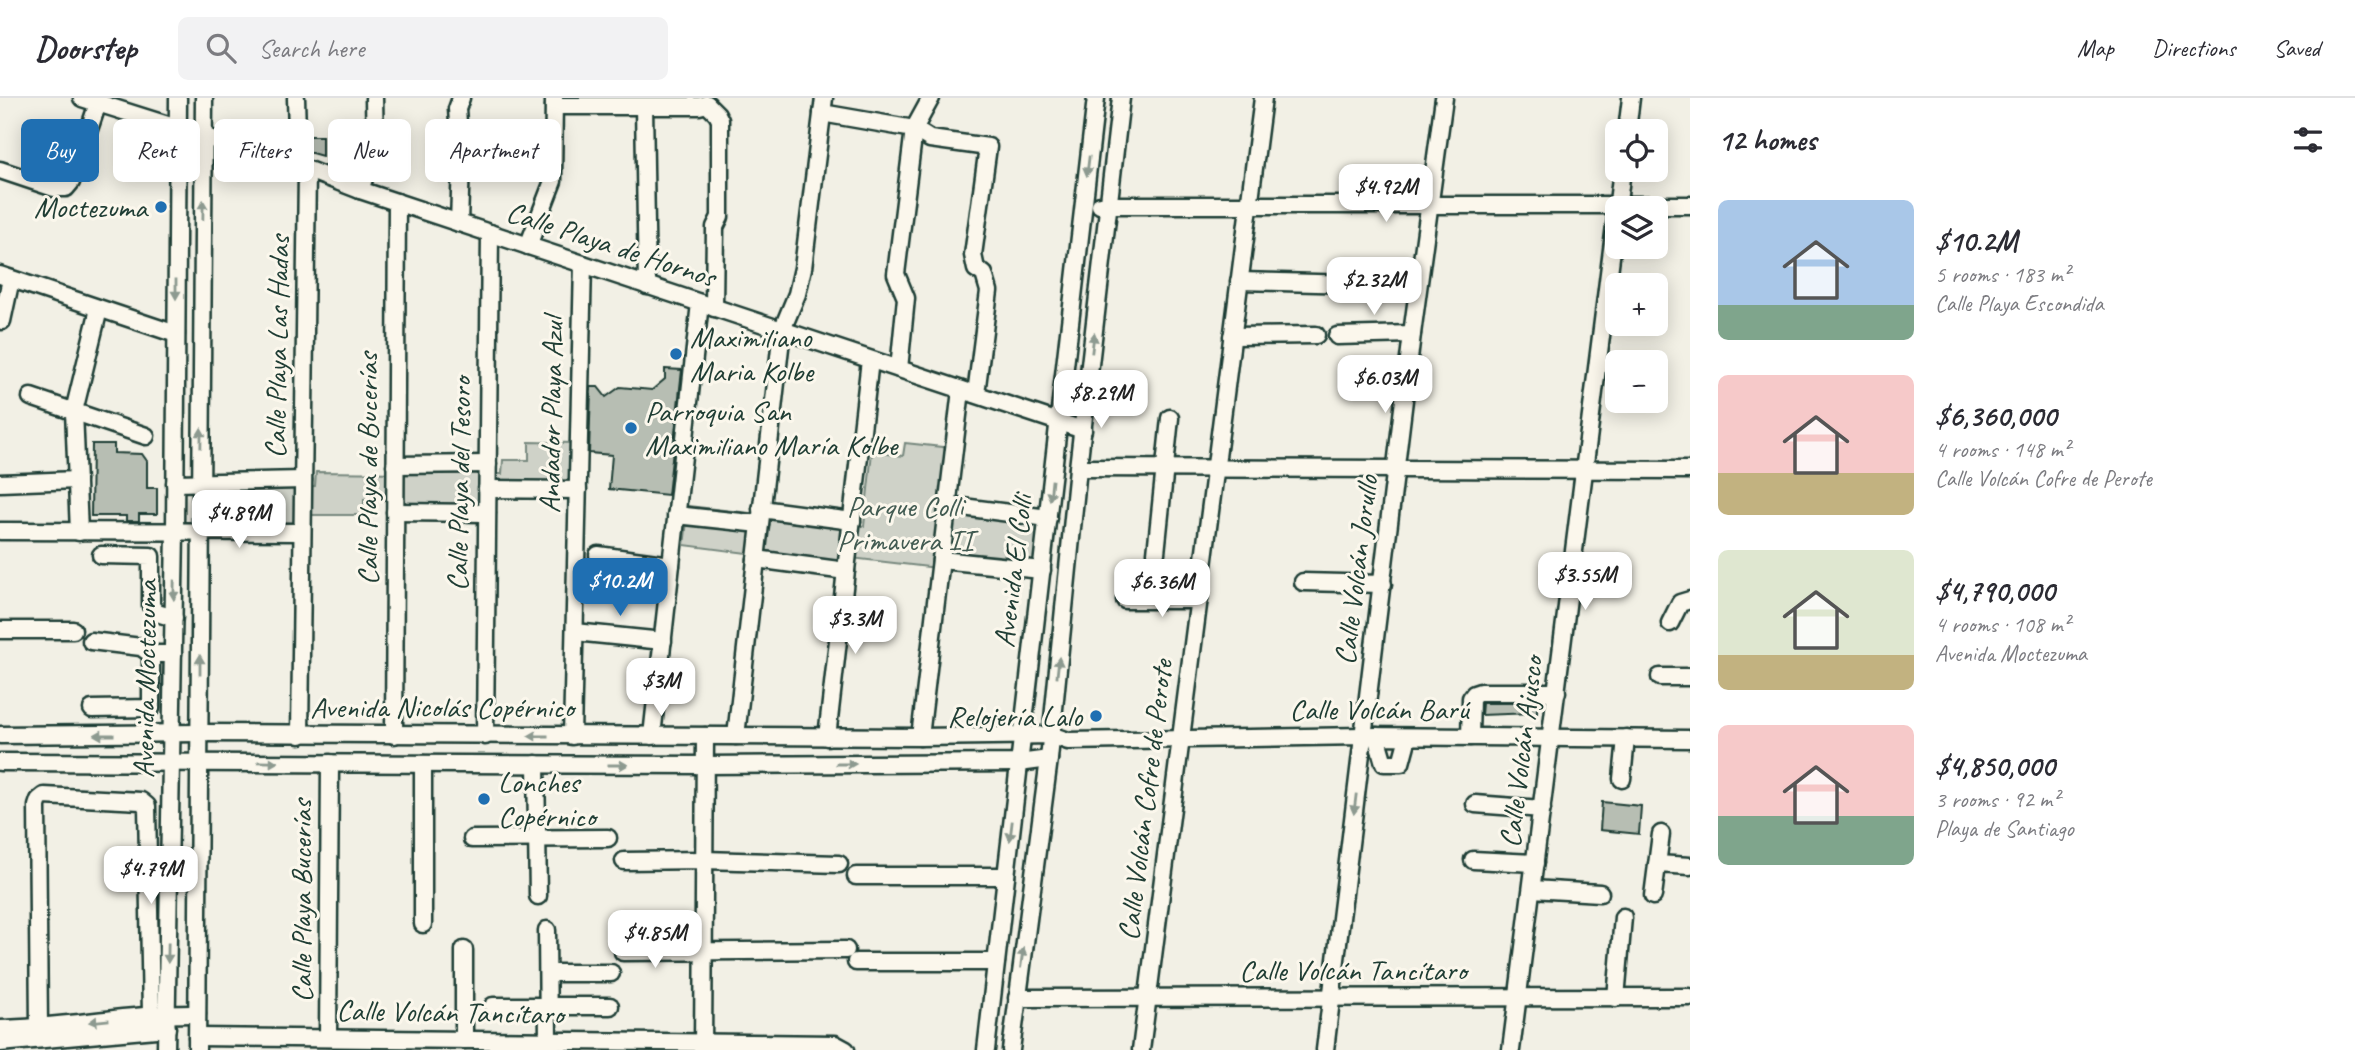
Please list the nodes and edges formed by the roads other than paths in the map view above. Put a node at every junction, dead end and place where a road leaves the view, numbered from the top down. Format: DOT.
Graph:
graph roads {
  1 [pos="178,98"];
  2 [pos="204,98"];
  3 [pos="296,98"];
  4 [pos="374,98"];
  5 [pos="461,98"];
  6 [pos="931,98"];
  7 [pos="1096,98"];
  8 [pos="1121,98"];
  9 [pos="1263,98"];
  10 [pos="1444,98"];
  11 [pos="1631,98"];
  12 [pos="88,100"];
  13 [pos="707,101"];
  14 [pos="554,102"];
  15 [pos="667,102"];
  16 [pos="644,106"];
  17 [pos="823,106"];
  18 [pos="146,119"];
  19 [pos="177,119"];
  20 [pos="298,119"];
  21 [pos="1628,119"];
  22 [pos="914,129"];
  23 [pos="200,135"];
  24 [pos="204,136"];
  25 [pos="214,139"];
  26 [pos="0,170"];
  27 [pos="314,173"];
  28 [pos="177,182"];
  29 [pos="302,182"];
  30 [pos="360,190"];
  31 [pos="397,202"];
  32 [pos="1084,203"];
  33 [pos="1108,205"];
  34 [pos="1249,205"];
  35 [pos="1430,205"];
  36 [pos="1605,205"];
  37 [pos="1668,205"];
  38 [pos="1690,205"];
  39 [pos="459,223"];
  40 [pos="490,233"];
  41 [pos="528,246"];
  42 [pos="1610,259"];
  43 [pos="583,264"];
  44 [pos="5,277"];
  45 [pos="1239,281"];
  46 [pos="1353,284"];
  47 [pos="647,285"];
  48 [pos="707,306"];
  49 [pos="99,309"];
  50 [pos="2,321"];
  51 [pos="782,330"];
  52 [pos="176,334"];
  53 [pos="1412,334"];
  54 [pos="1316,335"];
  55 [pos="1232,336"];
  56 [pos="1337,336"];
  57 [pos="870,360"];
  58 [pos="899,369"];
  59 [pos="968,392"];
  60 [pos="31,397"];
  61 [pos="74,411"];
  62 [pos="1170,418"];
  63 [pos="1058,422"];
  64 [pos="1083,430"];
  65 [pos="146,436"];
  66 [pos="488,464"];
  67 [pos="395,465"];
  68 [pos="1078,468"];
  69 [pos="1216,468"];
  70 [pos="1166,469"];
  71 [pos="1397,469"];
  72 [pos="1584,469"];
  73 [pos="1690,470"];
  74 [pos="77,480"];
  75 [pos="303,480"];
  76 [pos="0,483"];
  77 [pos="175,483"];
  78 [pos="200,483"];
  79 [pos="487,489"];
  80 [pos="578,490"];
  81 [pos="947,505"];
  82 [pos="395,513"];
  83 [pos="487,513"];
  84 [pos="676,515"];
  85 [pos="760,516"];
  86 [pos="1048,518"];
  87 [pos="852,521"];
  88 [pos="0,531"];
  89 [pos="175,531"];
  90 [pos="200,531"];
  91 [pos="79,532"];
  92 [pos="302,532"];
  93 [pos="1156,553"];
  94 [pos="101,555"];
  95 [pos="598,555"];
  96 [pos="756,559"];
  97 [pos="941,560"];
  98 [pos="671,565"];
  99 [pos="846,570"];
  100 [pos="1042,570"];
  101 [pos="1304,582"];
  102 [pos="1383,584"];
  103 [pos="1125,600"];
  104 [pos="1199,600"];
  105 [pos="1690,600"];
  106 [pos="174,618"];
  107 [pos="1670,623"];
  108 [pos="0,629"];
  109 [pos="73,630"];
  110 [pos="575,632"];
  111 [pos="91,641"];
  112 [pos="663,641"];
  113 [pos="151,654"];
  114 [pos="173,654"];
  115 [pos="1661,677"];
  116 [pos="1690,677"];
  117 [pos="1557,692"];
  118 [pos="92,709"];
  119 [pos="200,733"];
  120 [pos="0,735"];
  121 [pos="172,735"];
  122 [pos="300,735"];
  123 [pos="394,735"];
  124 [pos="1051,735"];
  125 [pos="485,736"];
  126 [pos="572,736"];
  127 [pos="652,736"];
  128 [pos="705,736"];
  129 [pos="736,736"];
  130 [pos="1023,736"];
  131 [pos="1370,736"];
  132 [pos="827,737"];
  133 [pos="920,737"];
  134 [pos="1408,737"];
  135 [pos="1470,737"];
  136 [pos="1181,738"];
  137 [pos="1551,738"];
  138 [pos="1626,738"];
  139 [pos="1690,739"];
  140 [pos="1068,741"];
  141 [pos="1049,759"];
  142 [pos="200,761"];
  143 [pos="0,762"];
  144 [pos="172,762"];
  145 [pos="330,763"];
  146 [pos="1019,763"];
  147 [pos="423,764"];
  148 [pos="536,764"];
  149 [pos="705,765"];
  150 [pos="1622,779"];
  151 [pos="1475,804"];
  152 [pos="1542,809"];
  153 [pos="1661,834"];
  154 [pos="608,838"];
  155 [pos="472,839"];
  156 [pos="537,839"];
  157 [pos="704,860"];
  158 [pos="1473,860"];
  159 [pos="624,861"];
  160 [pos="1535,863"];
  161 [pos="839,864"];
  162 [pos="1657,864"];
  163 [pos="1690,866"];
  164 [pos="856,876"];
  165 [pos="1006,876"];
  166 [pos="1532,889"];
  167 [pos="1600,893"];
  168 [pos="1653,895"];
  169 [pos="538,896"];
  170 [pos="1623,917"];
  171 [pos="423,924"];
  172 [pos="547,930"];
  173 [pos="464,950"];
  174 [pos="704,951"];
  175 [pos="623,952"];
  176 [pos="996,962"];
  177 [pos="548,973"];
  178 [pos="611,973"];
  179 [pos="1690,997"];
  180 [pos="1017,998"];
  181 [pos="1148,998"];
  182 [pos="1331,998"];
  183 [pos="1518,998"];
  184 [pos="1616,998"];
  185 [pos="493,1006"];
  186 [pos="548,1006"];
  187 [pos="610,1006"];
  188 [pos="197,1014"];
  189 [pos="162,1019"];
  190 [pos="0,1029"];
  191 [pos="28,1037"];
  192 [pos="328,1038"];
  193 [pos="464,1040"];
  194 [pos="548,1041"];
  195 [pos="0,1043"];
  196 [pos="197,1043"];
  197 [pos="431,1045"];
  198 [pos="703,1046"];
  199 [pos="166,1050"];
  200 [pos="846,1050"];
  201 [pos="986,1050"];
  202 [pos="1011,1050"];
  203 [pos="1141,1050"];
  204 [pos="1325,1050"];
  205 [pos="1511,1050"];
  1 -- 19 [label="street, Avenida Moctezuma"];
  2 -- 24 [label="street, Avenida Moctezuma"];
  3 -- 20 [label="street, Calle Playa Las Hadas"];
  4 -- 30 [label="street"];
  5 -- 39 [label="street"];
  6 -- 22 [label="street"];
  7 -- 32 [label="street, Avenida El Colli, one-way"];
  8 -- 33 [label="street, Avenida El Colli"];
  9 -- 34 [label="street, Calle Volcán Cofre de Perote"];
  10 -- 35 [label="street, Calle Volcán Jorullo"];
  11 -- 21 [label="street"];
  12 -- 18 [label="street, Calle Playa de Hornos"];
  12 -- 26 [label="street"];
  13 -- 15 [label="street"];
  13 -- 48 [label="street"];
  14 -- 16 [label="street"];
  14 -- 41 [label="street"];
  15 -- 16 [label="street"];
  16 -- 47 [label="street"];
  17 -- 22 [label="street"];
  17 -- 51 [label="street"];
  22 -- 58 [label="street"];
  22 -- 59 [label="street"];
  23 -- 24 [label="street, Calle Playa de Hornos"];
  24 -- 25 [label="street, Calle Playa de Hornos"];
  78 -- 24 [label="street, Avenida Moctezuma, one-way"];
  27 -- 30 [label="street, Calle Playa de Hornos"];
  28 -- 52 [label="street, Avenida Moctezuma, one-way"];
  29 -- 75 [label="street, Calle Playa Las Hadas"];
  30 -- 31 [label="street, Calle Playa de Hornos"];
  31 -- 39 [label="street, Calle Playa de Hornos"];
  31 -- 67 [label="street, Calle Playa de Bucerías"];
  32 -- 33 [label="street"];
  32 -- 63 [label="street, Avenida El Colli"];
  33 -- 34 [label="street"];
  64 -- 33 [label="street, Avenida El Colli, one-way"];
  34 -- 35 [label="street"];
  34 -- 45 [label="street, Calle Volcán Cofre de Perote"];
  35 -- 36 [label="street"];
  35 -- 53 [label="street, Calle Volcán Jorullo"];
  37 -- 38 [label="street"];
  39 -- 40 [label="street, Calle Playa de Hornos"];
  40 -- 41 [label="street, Calle Playa de Hornos"];
  40 -- 66 [label="street, Calle Playa del Tesoro"];
  41 -- 43 [label="street, Calle Playa de Hornos"];
  42 -- 72 [label="street, Calle Volcán Ajusco"];
  43 -- 47 [label="street, Calle Playa de Hornos"];
  43 -- 80 [label="street, Andador Playa Azul"];
  44 -- 49 [label="street"];
  44 -- 50 [label="street"];
  45 -- 46 [label="street"];
  45 -- 55 [label="street, Calle Volcán Cofre de Perote"];
  47 -- 48 [label="street, Calle Playa de Hornos"];
  48 -- 51 [label="street, Calle Playa de Hornos"];
  48 -- 84 [label="street"];
  49 -- 52 [label="street"];
  49 -- 61 [label="street"];
  51 -- 57 [label="street, Calle Playa de Hornos"];
  51 -- 85 [label="street"];
  52 -- 77 [label="street, Avenida Moctezuma"];
  53 -- 56 [label="street"];
  53 -- 71 [label="street, Calle Volcán Jorullo"];
  54 -- 55 [label="street"];
  55 -- 69 [label="street, Calle Volcán Cofre de Perote"];
  57 -- 58 [label="street, Calle Playa de Hornos"];
  57 -- 87 [label="street"];
  58 -- 59 [label="street, Calle Playa de Hornos"];
  59 -- 63 [label="street, Calle Playa de Hornos"];
  59 -- 81 [label="street"];
  60 -- 61 [label="street"];
  61 -- 65 [label="street"];
  61 -- 74 [label="street"];
  62 -- 70 [label="street"];
  63 -- 64 [label="street, Calle Playa de Hornos"];
  63 -- 86 [label="street, Avenida El Colli, one-way"];
  64 -- 68 [label="street, Avenida El Colli"];
  66 -- 67 [label="street"];
  66 -- 79 [label="street, Calle Playa del Tesoro"];
  67 -- 82 [label="street, Calle Playa de Bucerías"];
  68 -- 70 [label="street"];
  124 -- 68 [label="street, Avenida El Colli, one-way"];
  69 -- 70 [label="street"];
  69 -- 71 [label="street"];
  69 -- 104 [label="street, Calle Volcán Cofre de Perote"];
  70 -- 93 [label="street"];
  71 -- 72 [label="street"];
  71 -- 102 [label="street, Calle Volcán Jorullo"];
  72 -- 73 [label="street"];
  72 -- 117 [label="street, Calle Volcán Ajusco"];
  74 -- 76 [label="street"];
  74 -- 91 [label="street"];
  75 -- 78 [label="street"];
  75 -- 92 [label="street, Calle Playa Las Hadas"];
  77 -- 78 [label="street"];
  77 -- 89 [label="street, Avenida Moctezuma"];
  78 -- 90 [label="street, Avenida Moctezuma"];
  79 -- 80 [label="street"];
  79 -- 83 [label="street, Calle Playa del Tesoro"];
  80 -- 110 [label="street, Andador Playa Azul"];
  81 -- 86 [label="street"];
  81 -- 97 [label="street"];
  82 -- 83 [label="street"];
  82 -- 123 [label="street, Calle Playa de Bucerías"];
  83 -- 125 [label="street, Calle Playa del Tesoro"];
  84 -- 85 [label="street"];
  84 -- 98 [label="street"];
  85 -- 87 [label="street"];
  85 -- 96 [label="street"];
  86 -- 100 [label="street, Avenida El Colli"];
  87 -- 99 [label="street"];
  88 -- 91 [label="street"];
  89 -- 90 [label="street"];
  89 -- 91 [label="street"];
  89 -- 106 [label="street, Avenida Moctezuma, one-way"];
  90 -- 92 [label="street"];
  119 -- 90 [label="street, Avenida Moctezuma, one-way"];
  92 -- 122 [label="street, Calle Playa Las Hadas"];
  94 -- 106 [label="street"];
  95 -- 98 [label="street"];
  96 -- 99 [label="street"];
  96 -- 129 [label="street"];
  97 -- 100 [label="street"];
  97 -- 133 [label="street"];
  98 -- 112 [label="street"];
  99 -- 132 [label="street"];
  100 -- 130 [label="street, Avenida El Colli"];
  101 -- 102 [label="street"];
  102 -- 131 [label="street, Calle Volcán Jorullo"];
  103 -- 104 [label="street"];
  104 -- 136 [label="street, Calle Volcán Cofre de Perote"];
  105 -- 107 [label="street"];
  106 -- 114 [label="street, Avenida Moctezuma"];
  108 -- 109 [label="street"];
  110 -- 112 [label="street"];
  110 -- 126 [label="street, Andador Playa Azul"];
  111 -- 113 [label="street"];
  112 -- 127 [label="street"];
  113 -- 114 [label="street"];
  113 -- 118 [label="street"];
  114 -- 121 [label="street, Avenida Moctezuma"];
  115 -- 116 [label="street"];
  117 -- 135 [label="street"];
  117 -- 137 [label="street, Calle Volcán Ajusco"];
  119 -- 121 [label="street, Avenida Nicolás Copérnico"];
  119 -- 122 [label="street, Avenida Nicolás Copérnico"];
  119 -- 142 [label="street, Avenida Moctezuma"];
  121 -- 120 [label="street, Avenida Nicolás Copérnico, one-way"];
  121 -- 144 [label="street, Avenida Moctezuma"];
  122 -- 123 [label="street, Avenida Nicolás Copérnico"];
  123 -- 125 [label="street, Avenida Nicolás Copérnico"];
  124 -- 130 [label="street, Avenida Nicolás Copérnico"];
  124 -- 140 [label="street, Calle Volcán Barú"];
  124 -- 141 [label="street, Avenida El Colli"];
  126 -- 125 [label="street, Avenida Nicolás Copérnico, one-way"];
  126 -- 127 [label="street, Avenida Nicolás Copérnico"];
  127 -- 128 [label="street, Avenida Nicolás Copérnico"];
  128 -- 129 [label="street, Avenida Nicolás Copérnico"];
  128 -- 149 [label="street"];
  129 -- 132 [label="street, Avenida Nicolás Copérnico"];
  130 -- 133 [label="street, Avenida Nicolás Copérnico"];
  130 -- 146 [label="street, Avenida El Colli"];
  131 -- 134 [label="street, Calle Volcán Barú"];
  131 -- 134 [label="street"];
  131 -- 136 [label="street, Calle Volcán Barú"];
  131 -- 182 [label="street, Calle Volcán Jorullo, one-way"];
  132 -- 133 [label="street, Avenida Nicolás Copérnico"];
  134 -- 135 [label="street, Calle Volcán Barú"];
  135 -- 137 [label="street, Calle Volcán Barú"];
  136 -- 140 [label="street, Calle Volcán Barú"];
  136 -- 181 [label="street, Calle Volcán Cofre de Perote"];
  137 -- 138 [label="street, Calle Volcán Barú"];
  137 -- 152 [label="street, Calle Volcán Ajusco"];
  138 -- 139 [label="street, Calle Volcán Barú"];
  138 -- 150 [label="street"];
  140 -- 141 [label="street"];
  141 -- 146 [label="street, Avenida Nicolás Copérnico"];
  180 -- 141 [label="street, Avenida El Colli, one-way"];
  142 -- 144 [label="street, Avenida Nicolás Copérnico"];
  142 -- 145 [label="street, Avenida Nicolás Copérnico, one-way"];
  142 -- 188 [label="street, Avenida Moctezuma"];
  143 -- 144 [label="street, Avenida Nicolás Copérnico"];
  144 -- 189 [label="street, Avenida Moctezuma, one-way"];
  145 -- 147 [label="street, Avenida Nicolás Copérnico"];
  145 -- 192 [label="street, Calle Playa Bucerías"];
  149 -- 146 [label="street, Avenida Nicolás Copérnico, one-way"];
  146 -- 165 [label="street, Avenida El Colli, one-way"];
  147 -- 148 [label="street, Avenida Nicolás Copérnico"];
  147 -- 171 [label="street"];
  148 -- 149 [label="street, Avenida Nicolás Copérnico, one-way"];
  148 -- 156 [label="street"];
  149 -- 157 [label="street"];
  151 -- 152 [label="street"];
  152 -- 160 [label="street, Calle Volcán Ajusco"];
  153 -- 162 [label="street"];
  154 -- 156 [label="street"];
  155 -- 156 [label="street"];
  156 -- 169 [label="street"];
  157 -- 159 [label="street"];
  157 -- 161 [label="street"];
  157 -- 174 [label="street"];
  158 -- 160 [label="street"];
  160 -- 166 [label="street, Calle Volcán Ajusco"];
  162 -- 163 [label="street"];
  162 -- 168 [label="street"];
  164 -- 165 [label="street"];
  165 -- 176 [label="street, Avenida El Colli"];
  166 -- 167 [label="street"];
  166 -- 183 [label="street, Calle Volcán Ajusco"];
  170 -- 184 [label="street"];
  172 -- 177 [label="street"];
  173 -- 193 [label="street"];
  174 -- 175 [label="street"];
  174 -- 176 [label="street"];
  174 -- 198 [label="street"];
  176 -- 201 [label="street, Avenida El Colli"];
  177 -- 178 [label="street"];
  177 -- 186 [label="street"];
  179 -- 184 [label="street, Calle Volcán Tancítaro"];
  180 -- 181 [label="street, Calle Volcán Tancítaro"];
  180 -- 202 [label="street, Avenida El Colli"];
  181 -- 182 [label="street, Calle Volcán Tancítaro"];
  181 -- 203 [label="street, Calle Volcán Cofre de Perote"];
  182 -- 183 [label="street, Calle Volcán Tancítaro"];
  182 -- 204 [label="street, Calle Volcán Jorullo"];
  183 -- 184 [label="street, Calle Volcán Tancítaro"];
  183 -- 205 [label="street, Calle Volcán Ajusco"];
  185 -- 186 [label="street"];
  186 -- 187 [label="street"];
  186 -- 194 [label="street"];
  188 -- 189 [label="street"];
  188 -- 196 [label="street, Avenida Moctezuma"];
  189 -- 191 [label="street"];
  189 -- 191 [label="street"];
  189 -- 199 [label="street, Avenida Moctezuma"];
  190 -- 191 [label="street"];
  191 -- 195 [label="street"];
  192 -- 196 [label="street, Calle Volcán Tancítaro"];
  192 -- 197 [label="street, Calle Volcán Tancítaro"];
  193 -- 194 [label="street, Calle Volcán Tancítaro"];
  193 -- 197 [label="street, Calle Volcán Tancítaro"];
  194 -- 198 [label="street, Calle Volcán Tancítaro"];
  198 -- 200 [label="street, Calle Volcán Tancítaro"];
}
